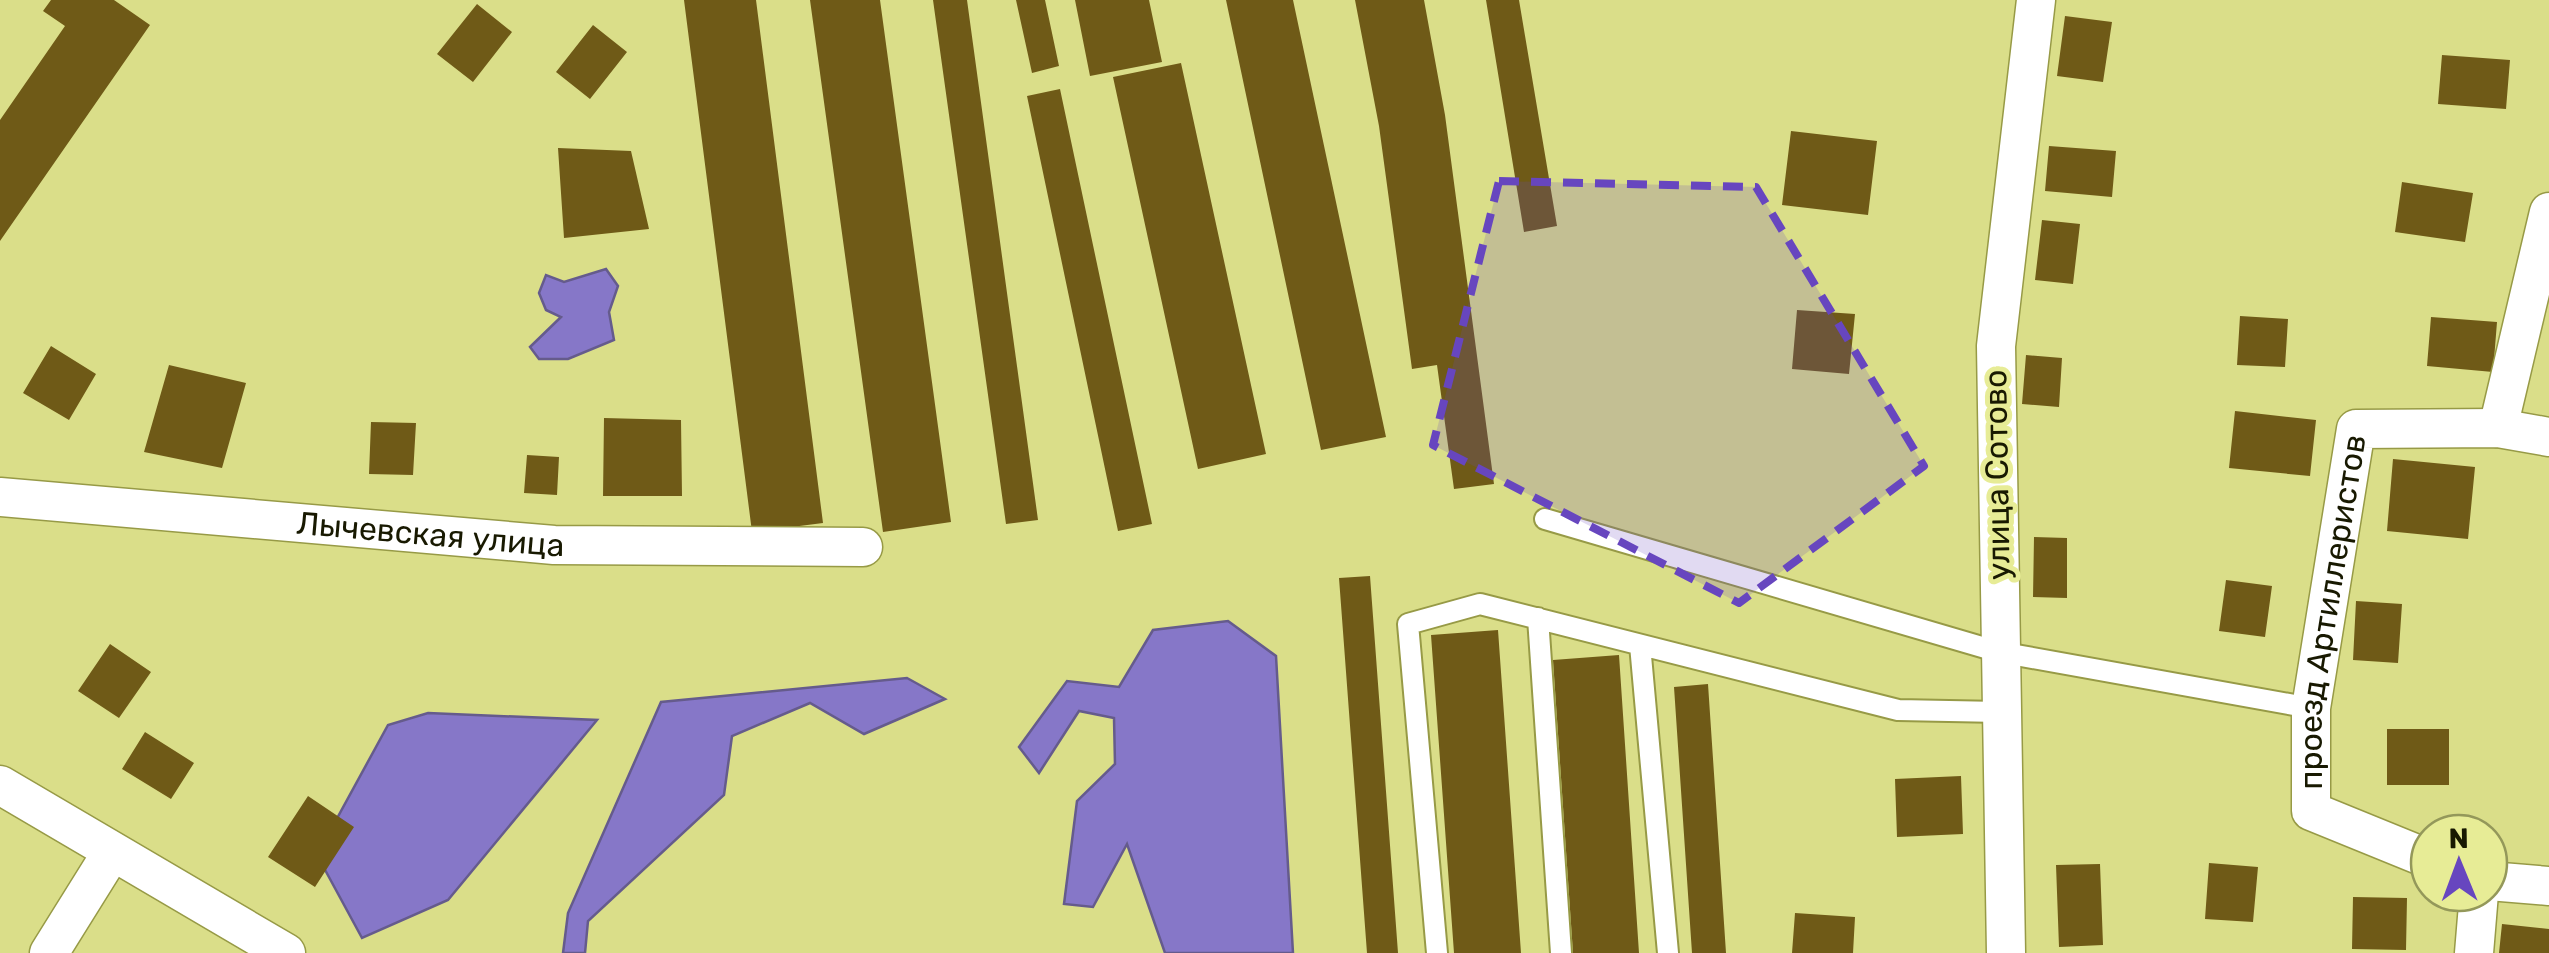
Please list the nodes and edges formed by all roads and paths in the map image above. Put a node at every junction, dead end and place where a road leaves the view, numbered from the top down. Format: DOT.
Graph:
graph roads {
  1 [pos="2036,0"];
  2 [pos="2549,212"];
  3 [pos="2498,428"];
  4 [pos="2549,438"];
  5 [pos="0,497"];
  6 [pos="1545,519"];
  7 [pos="863,548"];
  8 [pos="1538,618"];
  9 [pos="1640,645"];
  10 [pos="1998,652"];
  11 [pos="2311,708"];
  12 [pos="2000,712"];
  13 [pos="0,785"];
  14 [pos="2409,851"];
  15 [pos="112,852"];
  16 [pos="2509,883"];
  17 [pos="2549,886"];
  18 [pos="2477,913"];
  19 [pos="49,953"];
  20 [pos="286,953"];
  21 [pos="1437,953"];
  22 [pos="1560,953"];
  23 [pos="1668,953"];
  24 [pos="2006,953"];
  25 [pos="2474,953"];
  1 -- 10 [label="street, улица Сотово"];
  2 -- 3 [label="street"];
  3 -- 4 [label="street, проезд Артиллеристов"];
  3 -- 11 [label="street, проезд Артиллеристов"];
  5 -- 7 [label="street, Лычевская улица"];
  6 -- 10 [label="lane"];
  8 -- 9 [label="lane"];
  8 -- 21 [label="lane"];
  8 -- 22 [label="lane"];
  9 -- 12 [label="lane"];
  9 -- 23 [label="lane"];
  10 -- 11 [label="lane"];
  10 -- 12 [label="street, улица Сотово"];
  11 -- 14 [label="street, проезд Артиллеристов"];
  12 -- 24 [label="street, улица Сотово"];
  13 -- 15 [label="street"];
  15 -- 19 [label="street"];
  15 -- 20 [label="street"];
  16 -- 17 [label="street"];
  18 -- 25 [label="street"];
}
